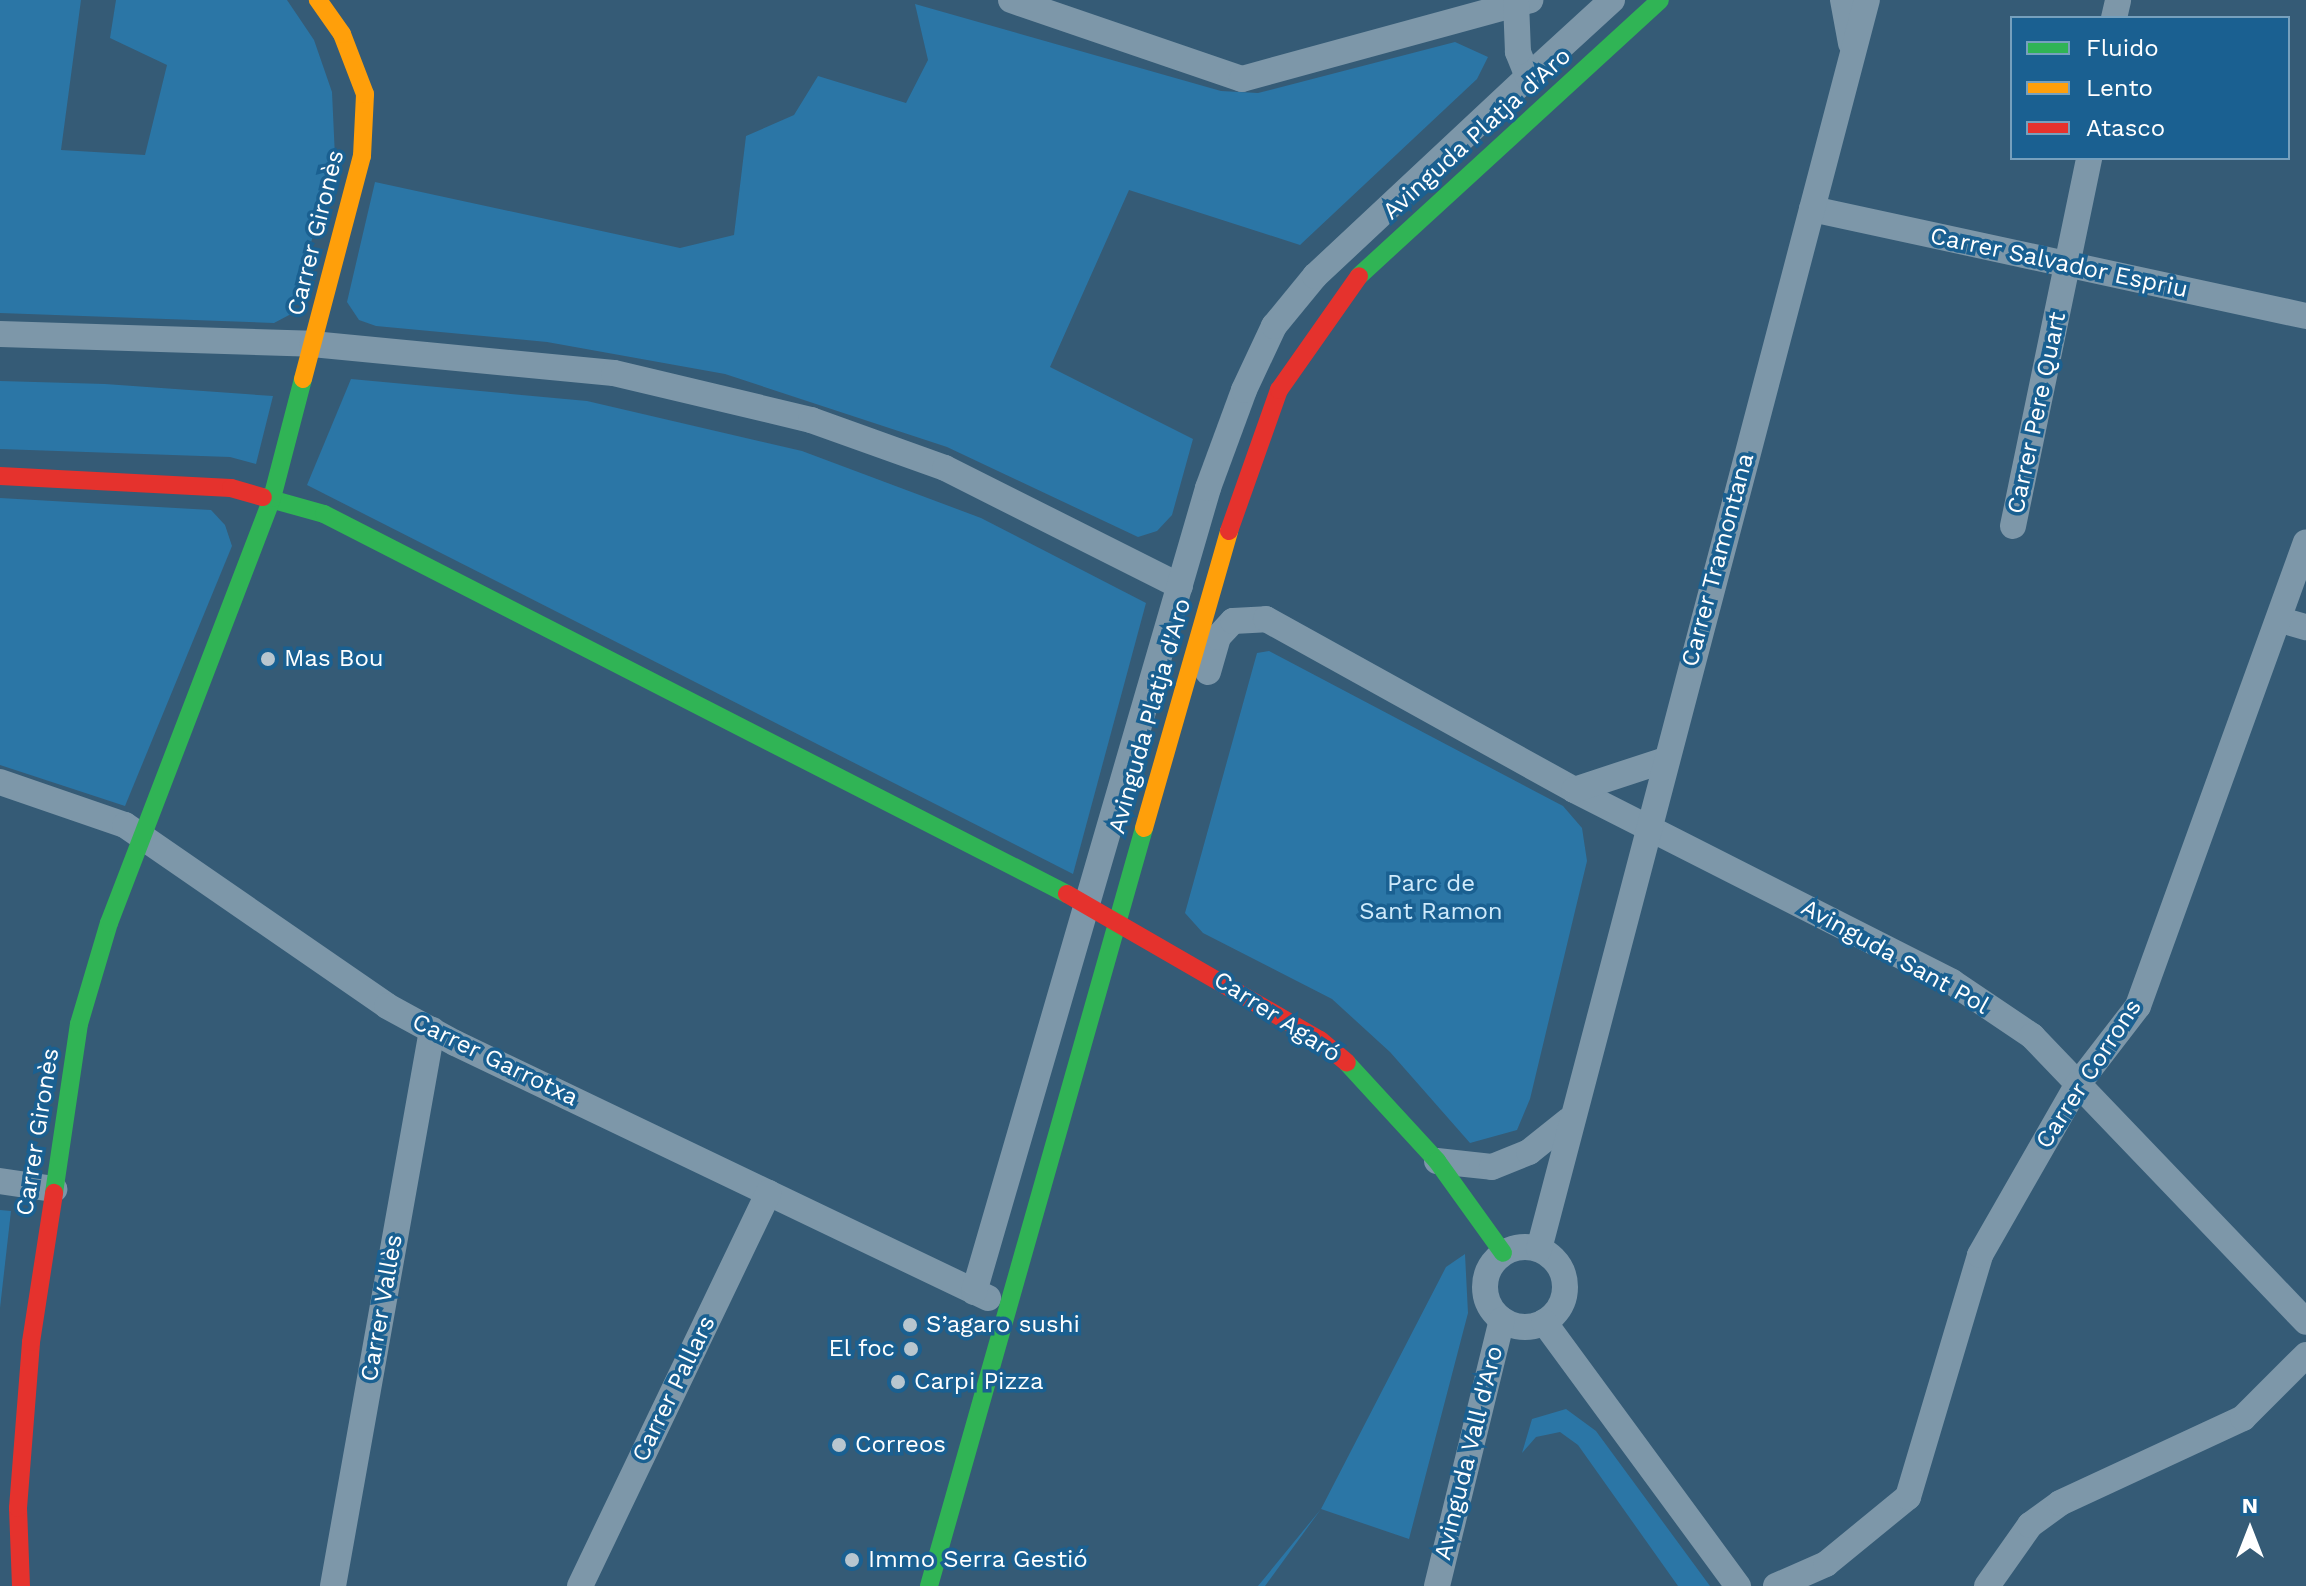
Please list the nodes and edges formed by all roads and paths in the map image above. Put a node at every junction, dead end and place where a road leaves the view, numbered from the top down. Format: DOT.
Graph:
graph roads {
  1 [pos="318,0"];
  2 [pos="1011,0"];
  3 [pos="1612,0"];
  4 [pos="1660,0"];
  5 [pos="1843,0"];
  6 [pos="1867,0"];
  7 [pos="1523,2"];
  8 [pos="1852,58"];
  9 [pos="1528,77"];
  10 [pos="2089,160"];
  11 [pos="1812,209"];
  12 [pos="2069,265"];
  13 [pos="2306,316"];
  14 [pos="0,334"];
  15 [pos="312,344"];
  16 [pos="0,476"];
  17 [pos="272,498"];
  18 [pos="2013,526"];
  19 [pos="2306,542"];
  20 [pos="1180,586"];
  21 [pos="2293,624"];
  22 [pos="1665,760"];
  23 [pos="0,782"];
  24 [pos="1574,790"];
  25 [pos="1153,793"];
  26 [pos="1647,825"];
  27 [pos="146,840"];
  28 [pos="1086,904"];
  29 [pos="1118,922"];
  30 [pos="432,1030"];
  31 [pos="2078,1084"];
  32 [pos="1569,1120"];
  33 [pos="1437,1161"];
  34 [pos="0,1181"];
  35 [pos="54,1189"];
  36 [pos="768,1193"];
  37 [pos="1539,1249"];
  38 [pos="1503,1253"];
  39 [pos="974,1292"];
  40 [pos="1010,1307"];
  41 [pos="1502,1320"];
  42 [pos="1544,1322"];
  43 [pos="2306,1322"];
  44 [pos="2306,1355"];
  45 [pos="14,1574"];
  46 [pos="333,1586"];
  47 [pos="580,1586"];
  48 [pos="929,1586"];
  49 [pos="1437,1586"];
  50 [pos="1738,1586"];
  51 [pos="1776,1586"];
  52 [pos="1987,1586"];
  1 -- 15 [label="street, Carrer Gironès"];
  2 -- 7 [label="street"];
  3 -- 9 [label="street"];
  4 -- 25 [label="street, Avinguda Platja d'Aro"];
  5 -- 8 [label="street"];
  6 -- 8 [label="street, Carrer Tramontana"];
  7 -- 9 [label="street"];
  8 -- 11 [label="street, Carrer Tramontana"];
  9 -- 20 [label="street"];
  10 -- 12 [label="street, Carrer Pere Quart"];
  11 -- 12 [label="street, Carrer Salvador Espriu"];
  11 -- 22 [label="street, Carrer Tramontana"];
  12 -- 13 [label="street, Carrer Salvador Espriu"];
  12 -- 18 [label="street, Carrer Pere Quart"];
  14 -- 15 [label="street"];
  15 -- 17 [label="street, Carrer Gironès"];
  15 -- 20 [label="street"];
  16 -- 17 [label="street, Carrer Agaró"];
  17 -- 27 [label="street, Carrer Gironès"];
  17 -- 28 [label="street, Carrer Agaró"];
  19 -- 21 [label="street, Carrer Corrons"];
  20 -- 28 [label="street"];
  21 -- 31 [label="street, Carrer Corrons"];
  22 -- 24 [label="street"];
  22 -- 26 [label="street, Carrer Tramontana"];
  23 -- 27 [label="street, Carrer Garrotxa"];
  24 -- 25 [label="street, Avinguda Sant Pol"];
  24 -- 26 [label="street, Avinguda Sant Pol"];
  25 -- 29 [label="street, Avinguda Platja d'Aro"];
  26 -- 31 [label="street, Avinguda Sant Pol"];
  26 -- 32 [label="street, Carrer Tramontana"];
  27 -- 30 [label="street, Carrer Garrotxa"];
  27 -- 35 [label="street, Carrer Gironès"];
  28 -- 29 [label="street, Carrer Agaró"];
  28 -- 39 [label="street"];
  29 -- 33 [label="street, Carrer Agaró"];
  29 -- 40 [label="street, Avinguda Platja d'Aro"];
  30 -- 36 [label="street, Carrer Garrotxa"];
  30 -- 46 [label="street, Carrer Vallès"];
  31 -- 43 [label="street, Avinguda Sant Pol"];
  31 -- 51 [label="street, Carrer Corrons"];
  32 -- 33 [label="street"];
  32 -- 37 [label="street, Carrer Tramontana"];
  33 -- 38 [label="street, Carrer Agaró"];
  34 -- 35 [label="street"];
  35 -- 45 [label="street, Carrer Gironès"];
  36 -- 39 [label="street, Carrer Garrotxa"];
  36 -- 47 [label="street, Carrer Pallars"];
  37 -- 38 [label="street"];
  37 -- 42 [label="street"];
  38 -- 41 [label="street"];
  39 -- 40 [label="street, Carrer Garrotxa"];
  40 -- 48 [label="street, Avinguda Platja d'Aro"];
  41 -- 42 [label="street"];
  41 -- 49 [label="street, Avinguda Vall d'Aro"];
  42 -- 50 [label="street"];
  44 -- 52 [label="street"];
}
